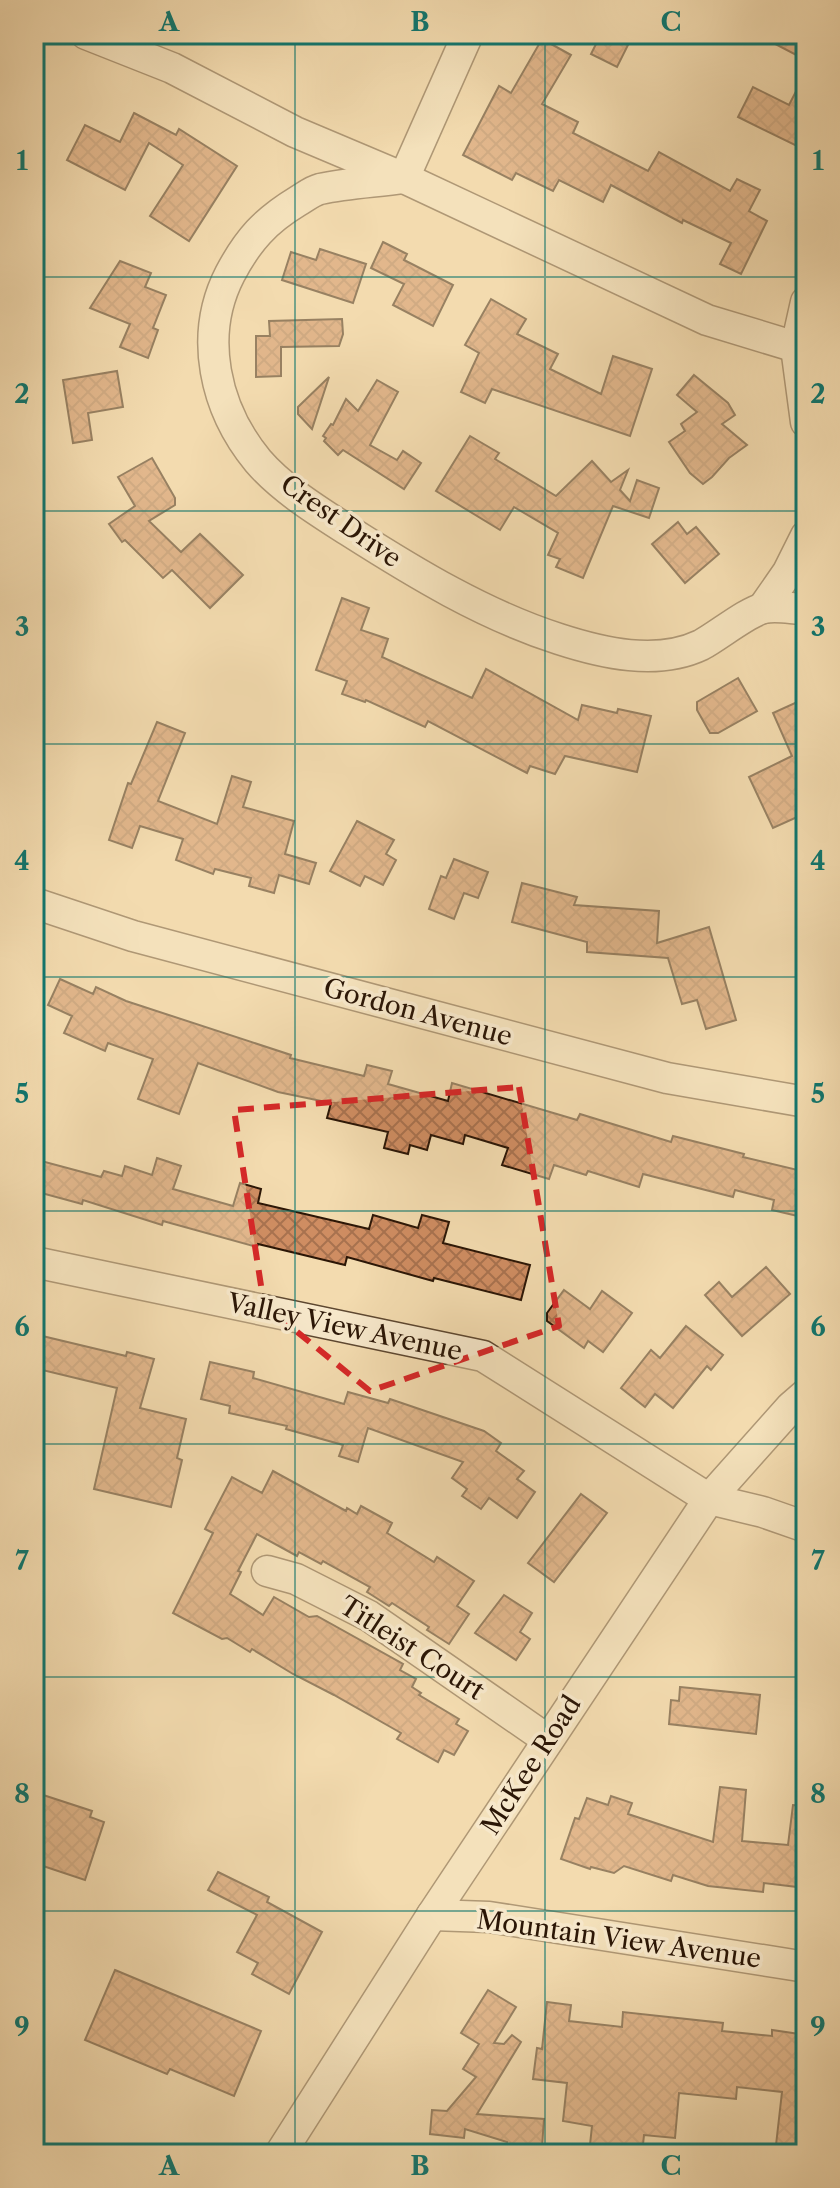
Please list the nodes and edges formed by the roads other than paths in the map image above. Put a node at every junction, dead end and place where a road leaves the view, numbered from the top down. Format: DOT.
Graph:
graph roads {
  1 [pos="86,34"];
  2 [pos="468,34"];
  3 [pos="404,178"];
  4 [pos="806,302"];
  5 [pos="796,347"];
  6 [pos="806,422"];
  7 [pos="806,536"];
  8 [pos="763,608"];
  9 [pos="806,609"];
  10 [pos="34,903"];
  11 [pos="806,1102"];
  12 [pos="34,1262"];
  13 [pos="806,1394"];
  14 [pos="709,1499"];
  15 [pos="806,1527"];
  16 [pos="267,1571"];
  17 [pos="548,1740"];
  18 [pos="432,1915"];
  19 [pos="806,1967"];
  20 [pos="280,2154"];
  1 -- 3 [label="street"];
  2 -- 3 [label="street"];
  3 -- 5 [label="street"];
  3 -- 8 [label="street, Crest Drive"];
  4 -- 5 [label="street"];
  5 -- 6 [label="street"];
  7 -- 8 [label="street, Crest Drive"];
  8 -- 9 [label="street"];
  10 -- 11 [label="street, Gordon Avenue"];
  12 -- 14 [label="street, Valley View Avenue"];
  13 -- 14 [label="street, McKee Road"];
  14 -- 15 [label="street, Valley View Avenue"];
  14 -- 17 [label="street, McKee Road"];
  16 -- 17 [label="street, Titleist Court"];
  17 -- 18 [label="street, McKee Road"];
  18 -- 19 [label="street, Mountain View Avenue"];
  18 -- 20 [label="street, McKee Road"];
}
